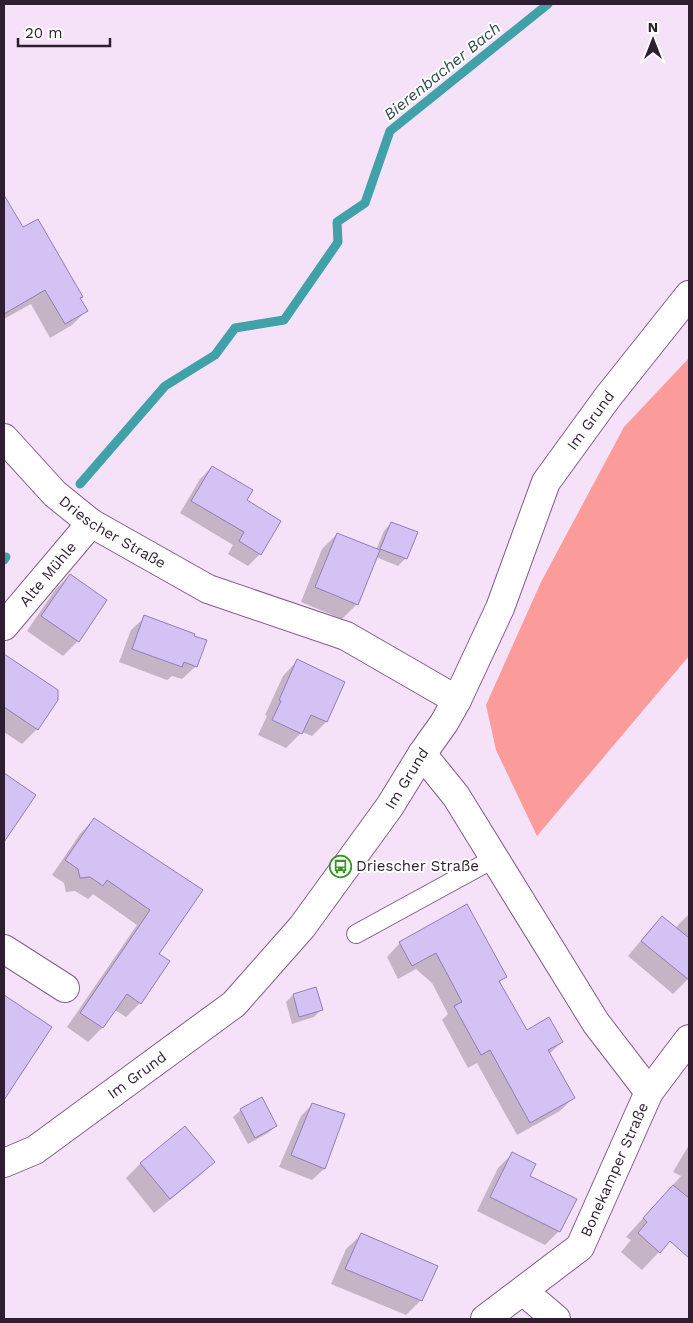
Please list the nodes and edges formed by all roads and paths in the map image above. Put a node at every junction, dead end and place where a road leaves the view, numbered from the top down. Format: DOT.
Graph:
graph roads {
  1 [pos="689,295"];
  2 [pos="4,438"];
  3 [pos="91,523"];
  4 [pos="4,626"];
  5 [pos="457,700"];
  6 [pos="422,754"];
  7 [pos="494,858"];
  8 [pos="356,934"];
  9 [pos="4,949"];
  10 [pos="65,988"];
  11 [pos="689,1039"];
  12 [pos="649,1092"];
  13 [pos="4,1163"];
  14 [pos="523,1291"];
  15 [pos="485,1319"];
  16 [pos="556,1319"];
  1 -- 5 [label="street, Im Grund"];
  2 -- 3 [label="street, Driescher Straße"];
  3 -- 4 [label="street, Alte Mühle"];
  3 -- 5 [label="street, Driescher Straße"];
  5 -- 6 [label="street, Im Grund"];
  6 -- 7 [label="street"];
  6 -- 13 [label="street, Im Grund"];
  7 -- 8 [label="lane"];
  7 -- 12 [label="street"];
  9 -- 10 [label="street"];
  11 -- 12 [label="street"];
  12 -- 14 [label="street, Bonekamper Straße"];
  14 -- 15 [label="street, Bonekamper Straße"];
  14 -- 16 [label="street"];
}
